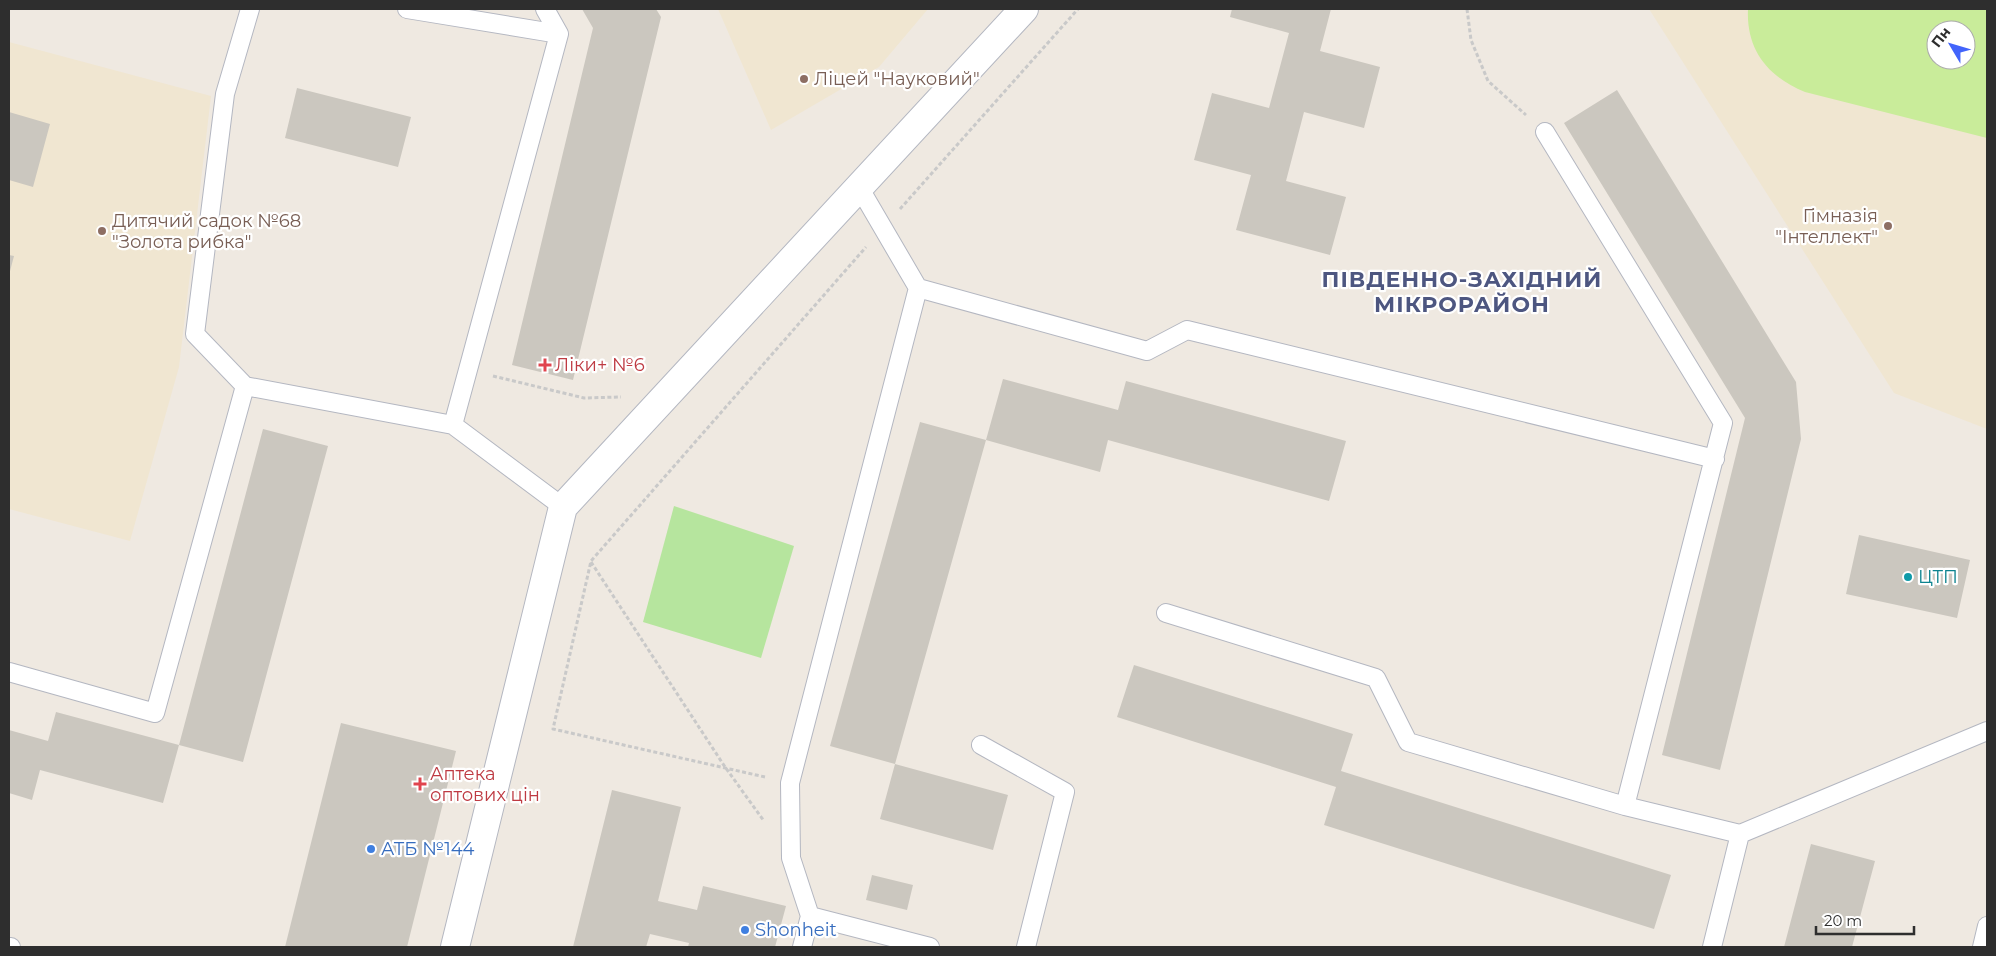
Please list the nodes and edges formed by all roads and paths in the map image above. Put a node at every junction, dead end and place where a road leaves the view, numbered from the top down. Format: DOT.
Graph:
graph roads {
  1 [pos="250,9"];
  2 [pos="407,9"];
  3 [pos="545,9"];
  4 [pos="1024,9"];
  5 [pos="1078,9"];
  6 [pos="1467,9"];
  7 [pos="559,34"];
  8 [pos="1545,132"];
  9 [pos="859,187"];
  10 [pos="883,228"];
  11 [pos="918,288"];
  12 [pos="468,370"];
  13 [pos="244,386"];
  14 [pos="629,398"];
  15 [pos="453,425"];
  16 [pos="1715,459"];
  17 [pos="563,507"];
  18 [pos="591,561"];
  19 [pos="1166,613"];
  20 [pos="9,672"];
  21 [pos="1987,731"];
  22 [pos="981,745"];
  23 [pos="725,767"];
  24 [pos="790,783"];
  25 [pos="1625,806"];
  26 [pos="1740,834"];
  27 [pos="791,858"];
  28 [pos="810,916"];
  29 [pos="1987,926"];
  30 [pos="455,947"];
  31 [pos="802,947"];
  32 [pos="930,947"];
  33 [pos="1026,947"];
  34 [pos="1712,947"];
  35 [pos="1982,947"];
  1 -- 13 [label="lane"];
  2 -- 7 [label="lane"];
  3 -- 7 [label="lane"];
  4 -- 9 [label="street"];
  5 -- 10 [label="path"];
  6 -- 8 [label="path"];
  7 -- 12 [label="lane"];
  8 -- 16 [label="lane"];
  9 -- 10 [label="lane"];
  9 -- 17 [label="street"];
  10 -- 11 [label="lane"];
  10 -- 18 [label="path"];
  11 -- 16 [label="lane"];
  11 -- 24 [label="lane"];
  12 -- 14 [label="path"];
  12 -- 15 [label="lane"];
  13 -- 15 [label="lane"];
  13 -- 20 [label="lane"];
  15 -- 17 [label="lane"];
  16 -- 25 [label="lane"];
  17 -- 30 [label="street"];
  18 -- 23 [label="path"];
  18 -- 23 [label="path"];
  19 -- 25 [label="lane"];
  21 -- 26 [label="lane"];
  22 -- 33 [label="lane"];
  23 -- 24 [label="path"];
  23 -- 27 [label="path"];
  24 -- 27 [label="lane"];
  25 -- 26 [label="lane"];
  26 -- 34 [label="lane"];
  27 -- 28 [label="lane"];
  28 -- 31 [label="lane"];
  28 -- 32 [label="lane"];
  29 -- 35 [label="lane"];
}
